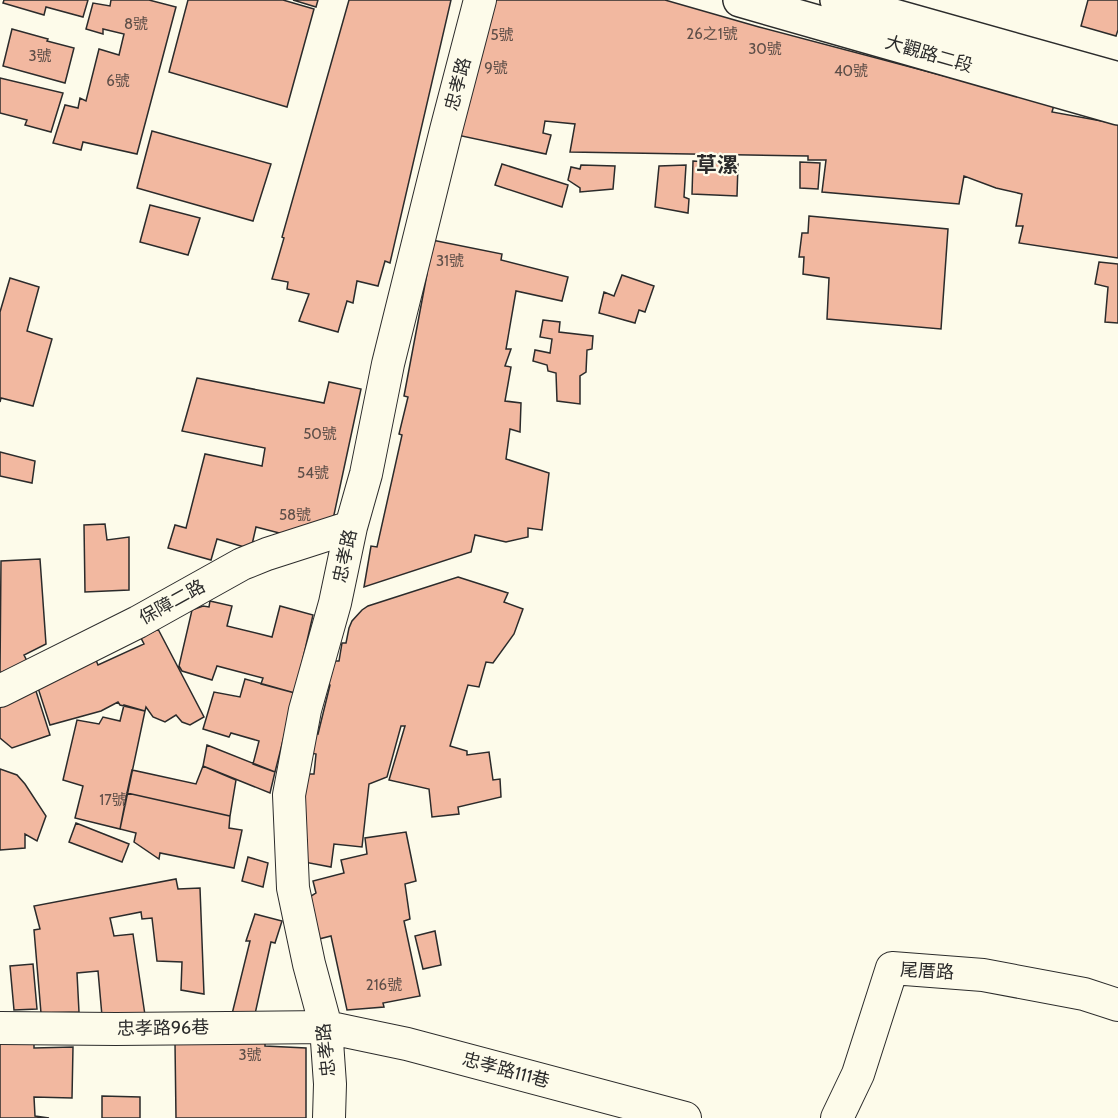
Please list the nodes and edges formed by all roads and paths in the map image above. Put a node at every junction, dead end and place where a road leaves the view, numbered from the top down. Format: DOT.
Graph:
graph roads {
  1 [pos="480,0"];
  2 [pos="740,0"];
  3 [pos="837,0"];
  4 [pos="1118,79"];
  5 [pos="1118,108"];
  6 [pos="351,527"];
  7 [pos="0,691"];
  8 [pos="1118,1005"];
  9 [pos="326,1027"];
  10 [pos="0,1028"];
  11 [pos="329,1118"];
  12 [pos="686,1118"];
  13 [pos="837,1118"];
  1 -- 6 [label="street, 忠孝路"];
  2 -- 5 [label="main road, 大觀路二段"];
  3 -- 4 [label="main road, 大觀路二段"];
  6 -- 7 [label="street, 保障二路"];
  6 -- 9 [label="street, 忠孝路"];
  8 -- 13 [label="street, 尾厝路"];
  9 -- 10 [label="street, 忠孝路96巷"];
  9 -- 11 [label="street, 忠孝路"];
  9 -- 12 [label="street, 忠孝路111巷"];
}
